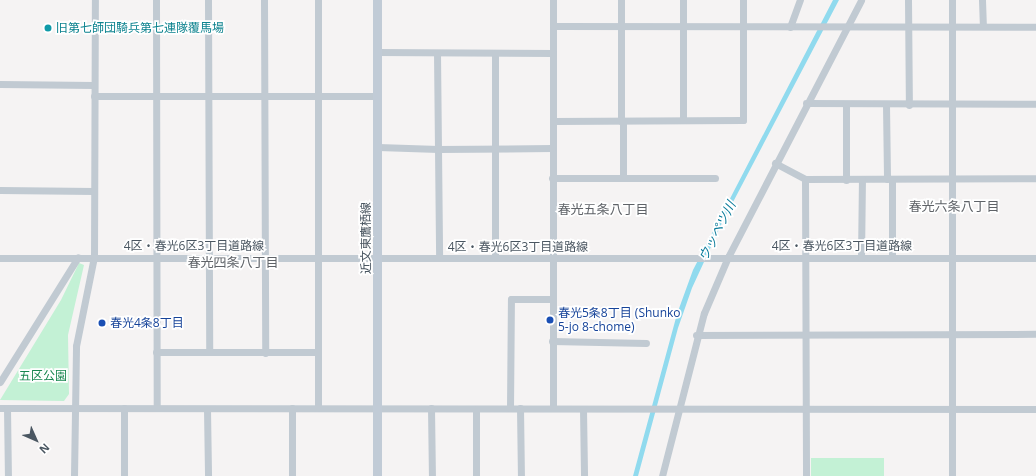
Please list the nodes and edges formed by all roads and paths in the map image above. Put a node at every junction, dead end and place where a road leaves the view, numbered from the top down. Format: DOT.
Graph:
graph roads {
  1 [pos="94,0"];
  2 [pos="156,0"];
  3 [pos="208,0"];
  4 [pos="264,0"];
  5 [pos="318,0"];
  6 [pos="377,0"];
  7 [pos="553,0"];
  8 [pos="621,0"];
  9 [pos="683,0"];
  10 [pos="743,0"];
  11 [pos="800,0"];
  12 [pos="861,0"];
  13 [pos="908,0"];
  14 [pos="952,0"];
  15 [pos="982,0"];
  16 [pos="683,25"];
  17 [pos="743,25"];
  18 [pos="553,26"];
  19 [pos="621,26"];
  20 [pos="983,26"];
  21 [pos="790,27"];
  22 [pos="847,27"];
  23 [pos="908,27"];
  24 [pos="952,27"];
  25 [pos="1036,27"];
  26 [pos="377,52"];
  27 [pos="437,53"];
  28 [pos="495,53"];
  29 [pos="553,53"];
  30 [pos="0,84"];
  31 [pos="94,85"];
  32 [pos="94,96"];
  33 [pos="209,96"];
  34 [pos="263,96"];
  35 [pos="318,96"];
  36 [pos="377,96"];
  37 [pos="156,97"];
  38 [pos="806,103"];
  39 [pos="846,104"];
  40 [pos="1036,104"];
  41 [pos="886,105"];
  42 [pos="908,105"];
  43 [pos="952,105"];
  44 [pos="683,120"];
  45 [pos="553,121"];
  46 [pos="622,121"];
  47 [pos="378,147"];
  48 [pos="495,148"];
  49 [pos="552,148"];
  50 [pos="438,149"];
  51 [pos="775,163"];
  52 [pos="623,177"];
  53 [pos="552,178"];
  54 [pos="715,178"];
  55 [pos="1036,178"];
  56 [pos="806,179"];
  57 [pos="862,179"];
  58 [pos="889,179"];
  59 [pos="952,179"];
  60 [pos="846,180"];
  61 [pos="0,190"];
  62 [pos="94,191"];
  63 [pos="378,256"];
  64 [pos="78,257"];
  65 [pos="94,257"];
  66 [pos="318,257"];
  67 [pos="495,257"];
  68 [pos="553,257"];
  69 [pos="728,257"];
  70 [pos="805,257"];
  71 [pos="951,257"];
  72 [pos="0,258"];
  73 [pos="156,258"];
  74 [pos="209,258"];
  75 [pos="264,258"];
  76 [pos="439,258"];
  77 [pos="861,258"];
  78 [pos="892,258"];
  79 [pos="1036,258"];
  80 [pos="552,299"];
  81 [pos="1036,334"];
  82 [pos="696,335"];
  83 [pos="806,335"];
  84 [pos="951,335"];
  85 [pos="552,341"];
  86 [pos="646,344"];
  87 [pos="156,352"];
  88 [pos="209,352"];
  89 [pos="318,352"];
  90 [pos="265,353"];
  91 [pos="0,382"];
  92 [pos="4,408"];
  93 [pos="75,408"];
  94 [pos="124,408"];
  95 [pos="157,408"];
  96 [pos="292,408"];
  97 [pos="318,408"];
  98 [pos="431,408"];
  99 [pos="510,408"];
  100 [pos="520,408"];
  101 [pos="553,408"];
  102 [pos="207,409"];
  103 [pos="377,409"];
  104 [pos="476,409"];
  105 [pos="583,409"];
  106 [pos="678,409"];
  107 [pos="952,409"];
  108 [pos="1036,409"];
  109 [pos="806,410"];
  110 [pos="8,476"];
  111 [pos="74,476"];
  112 [pos="124,476"];
  113 [pos="208,476"];
  114 [pos="292,476"];
  115 [pos="377,476"];
  116 [pos="432,476"];
  117 [pos="476,476"];
  118 [pos="521,476"];
  119 [pos="584,476"];
  120 [pos="662,476"];
  121 [pos="806,476"];
  122 [pos="952,476"];
  1 -- 31 [label="street"];
  2 -- 37 [label="street"];
  3 -- 33 [label="street"];
  4 -- 34 [label="street"];
  5 -- 35 [label="street"];
  6 -- 26 [label="street, 近文東鷹栖線"];
  7 -- 18 [label="street"];
  8 -- 19 [label="street"];
  9 -- 16 [label="street"];
  10 -- 17 [label="street"];
  11 -- 21 [label="street"];
  12 -- 22 [label="street"];
  13 -- 23 [label="street"];
  14 -- 24 [label="street"];
  15 -- 20 [label="street"];
  16 -- 17 [label="street"];
  16 -- 19 [label="street"];
  16 -- 44 [label="street"];
  17 -- 21 [label="street"];
  17 -- 44 [label="street"];
  18 -- 19 [label="street"];
  18 -- 29 [label="street"];
  19 -- 46 [label="street"];
  20 -- 24 [label="street"];
  20 -- 25 [label="street"];
  21 -- 22 [label="street"];
  22 -- 23 [label="street"];
  22 -- 38 [label="street"];
  23 -- 24 [label="street"];
  23 -- 42 [label="street"];
  24 -- 43 [label="street"];
  26 -- 27 [label="street"];
  26 -- 36 [label="street, 近文東鷹栖線"];
  27 -- 28 [label="street"];
  27 -- 50 [label="street"];
  28 -- 29 [label="street"];
  28 -- 48 [label="street"];
  29 -- 45 [label="street"];
  30 -- 31 [label="street"];
  31 -- 32 [label="street"];
  32 -- 37 [label="street"];
  32 -- 62 [label="street"];
  33 -- 34 [label="street"];
  33 -- 37 [label="street"];
  33 -- 74 [label="street"];
  34 -- 35 [label="street"];
  34 -- 75 [label="street"];
  35 -- 36 [label="street"];
  35 -- 66 [label="street"];
  36 -- 47 [label="street, 近文東鷹栖線"];
  37 -- 73 [label="street"];
  38 -- 39 [label="street"];
  38 -- 51 [label="street"];
  39 -- 41 [label="street"];
  39 -- 60 [label="street"];
  40 -- 43 [label="street"];
  41 -- 42 [label="street"];
  41 -- 58 [label="street"];
  42 -- 43 [label="street"];
  43 -- 59 [label="street"];
  44 -- 46 [label="street"];
  45 -- 46 [label="street"];
  45 -- 49 [label="street"];
  46 -- 52 [label="street"];
  47 -- 50 [label="street"];
  47 -- 63 [label="street, 近文東鷹栖線"];
  48 -- 49 [label="street"];
  48 -- 50 [label="street"];
  48 -- 67 [label="street"];
  49 -- 53 [label="street"];
  50 -- 76 [label="street"];
  51 -- 56 [label="street"];
  51 -- 69 [label="street"];
  52 -- 53 [label="street"];
  52 -- 54 [label="street"];
  53 -- 68 [label="street"];
  55 -- 59 [label="street"];
  56 -- 60 [label="street"];
  56 -- 70 [label="street"];
  57 -- 58 [label="street"];
  57 -- 60 [label="street"];
  57 -- 77 [label="street"];
  58 -- 59 [label="street"];
  58 -- 78 [label="street"];
  59 -- 71 [label="street"];
  61 -- 62 [label="street"];
  62 -- 65 [label="street"];
  63 -- 66 [label="street, 4区・春光6区3丁目道路線"];
  63 -- 76 [label="street, 4区・春光6区3丁目道路線"];
  63 -- 103 [label="street, 近文東鷹栖線"];
  64 -- 65 [label="street, 4区・春光6区3丁目道路線"];
  64 -- 72 [label="street, 4区・春光6区3丁目道路線"];
  64 -- 91 [label="street"];
  65 -- 73 [label="street, 4区・春光6区3丁目道路線"];
  65 -- 93 [label="street"];
  66 -- 75 [label="street, 4区・春光6区3丁目道路線"];
  66 -- 89 [label="street"];
  67 -- 68 [label="street, 4区・春光6区3丁目道路線"];
  67 -- 76 [label="street, 4区・春光6区3丁目道路線"];
  68 -- 69 [label="street, 4区・春光6区3丁目道路線"];
  68 -- 80 [label="street"];
  69 -- 70 [label="street, 4区・春光6区3丁目道路線"];
  69 -- 82 [label="street"];
  70 -- 77 [label="street, 4区・春光6区3丁目道路線"];
  70 -- 83 [label="street"];
  71 -- 78 [label="street, 4区・春光6区3丁目道路線"];
  71 -- 79 [label="street, 4区・春光6区3丁目道路線"];
  71 -- 84 [label="street"];
  73 -- 74 [label="street, 4区・春光6区3丁目道路線"];
  73 -- 87 [label="street"];
  74 -- 75 [label="street, 4区・春光6区3丁目道路線"];
  74 -- 88 [label="street"];
  75 -- 90 [label="street"];
  77 -- 78 [label="street, 4区・春光6区3丁目道路線"];
  80 -- 85 [label="street"];
  80 -- 99 [label="street"];
  81 -- 84 [label="street"];
  82 -- 83 [label="street"];
  82 -- 106 [label="street"];
  83 -- 84 [label="street"];
  83 -- 109 [label="street"];
  84 -- 107 [label="street"];
  85 -- 86 [label="street"];
  85 -- 101 [label="street"];
  87 -- 88 [label="street"];
  87 -- 95 [label="street"];
  88 -- 90 [label="street"];
  89 -- 90 [label="street"];
  89 -- 97 [label="street"];
  92 -- 93 [label="street"];
  92 -- 110 [label="street"];
  93 -- 94 [label="street"];
  93 -- 111 [label="street"];
  94 -- 95 [label="street"];
  94 -- 112 [label="street"];
  95 -- 102 [label="street"];
  96 -- 97 [label="street"];
  96 -- 102 [label="street"];
  96 -- 114 [label="street"];
  97 -- 103 [label="street"];
  98 -- 103 [label="street"];
  98 -- 104 [label="street"];
  98 -- 116 [label="street"];
  99 -- 100 [label="street"];
  99 -- 104 [label="street"];
  100 -- 101 [label="street"];
  100 -- 118 [label="street"];
  101 -- 105 [label="street"];
  102 -- 113 [label="street"];
  103 -- 115 [label="street, 近文東鷹栖線"];
  104 -- 117 [label="street"];
  105 -- 106 [label="street"];
  105 -- 119 [label="street"];
  106 -- 109 [label="street"];
  106 -- 120 [label="street"];
  107 -- 108 [label="street"];
  107 -- 109 [label="street"];
  107 -- 122 [label="street"];
  109 -- 121 [label="street"];
}
